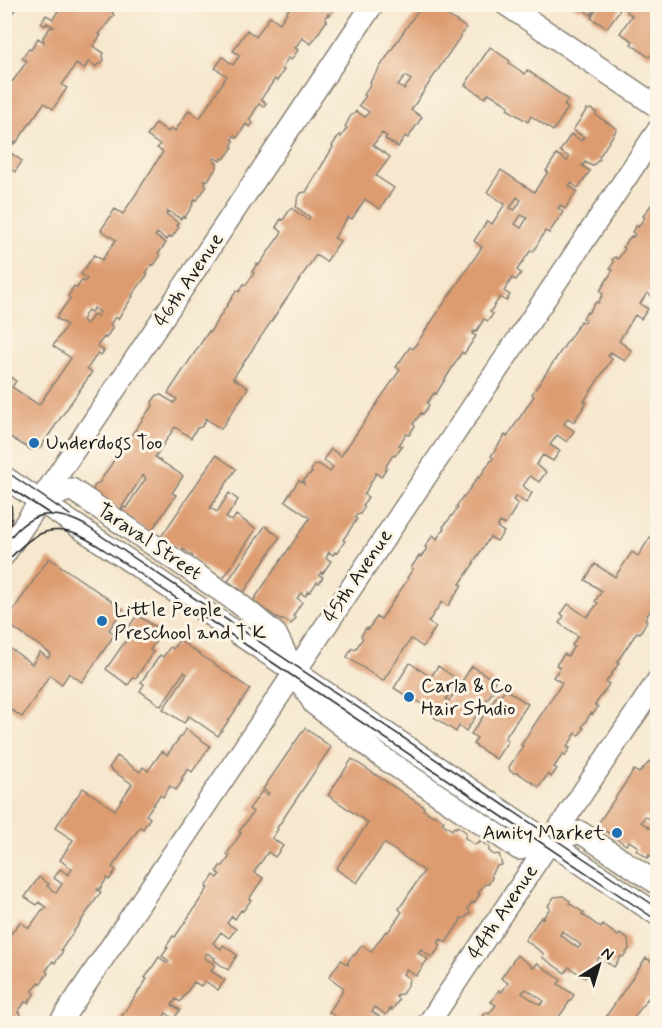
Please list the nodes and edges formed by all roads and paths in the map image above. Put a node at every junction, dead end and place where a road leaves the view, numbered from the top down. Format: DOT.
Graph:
graph roads {
  1 [pos="373,4"];
  2 [pos="505,4"];
  3 [pos="657,107"];
  4 [pos="657,130"];
  5 [pos="4,477"];
  6 [pos="41,501"];
  7 [pos="4,555"];
  8 [pos="294,671"];
  9 [pos="657,680"];
  10 [pos="549,842"];
  11 [pos="657,884"];
  12 [pos="657,915"];
  13 [pos="59,1023"];
  14 [pos="428,1023"];
  1 -- 6 [label="street, 46th Avenue"];
  2 -- 3 [label="street"];
  4 -- 8 [label="street, 45th Avenue"];
  5 -- 6 [label="street, Taraval Street"];
  6 -- 7 [label="street, 46th Avenue"];
  6 -- 8 [label="street, Taraval Street"];
  8 -- 10 [label="street, Taraval Street"];
  8 -- 13 [label="street, 45th Avenue"];
  9 -- 10 [label="street, 44th Avenue"];
  10 -- 11 [label="street"];
  10 -- 12 [label="street, Taraval Street"];
  10 -- 14 [label="street, 44th Avenue"];
}
